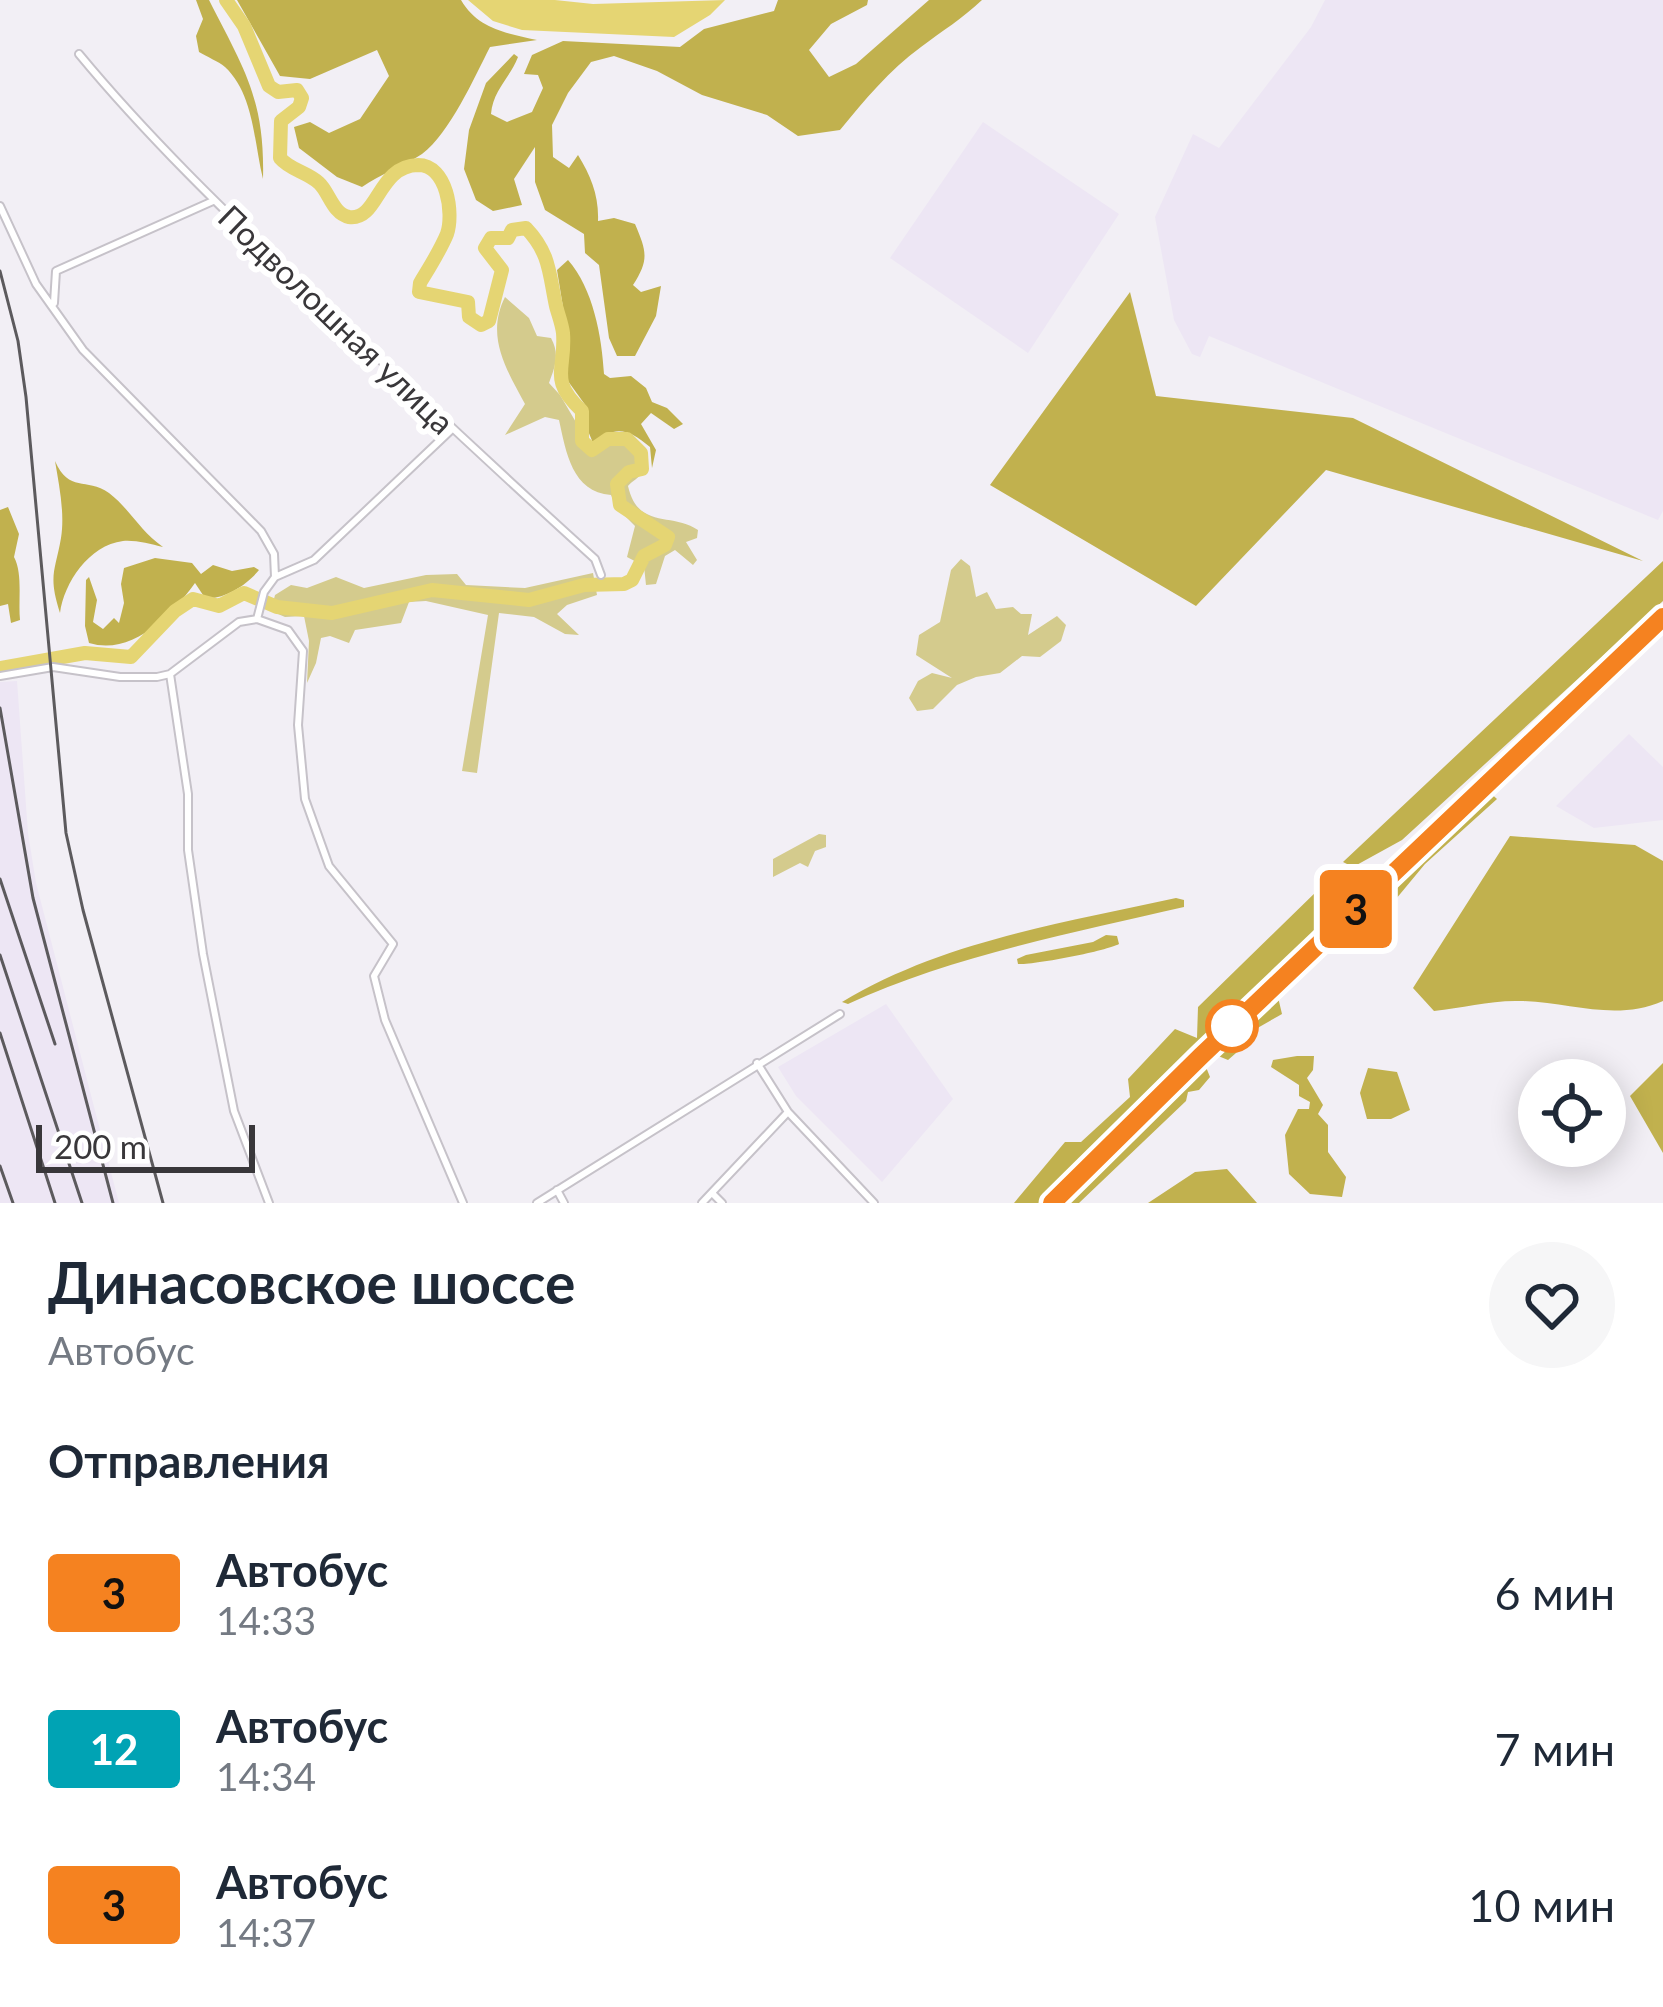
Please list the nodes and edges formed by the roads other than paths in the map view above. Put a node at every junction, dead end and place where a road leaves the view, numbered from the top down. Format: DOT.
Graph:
graph roads {
  1 [pos="79,54"];
  2 [pos="213,201"];
  3 [pos="0,206"];
  4 [pos="54,307"];
  5 [pos="452,429"];
  6 [pos="601,575"];
  7 [pos="274,577"];
  8 [pos="1663,617"];
  9 [pos="257,619"];
  10 [pos="170,674"];
  11 [pos="0,676"];
  12 [pos="840,1014"];
  13 [pos="758,1063"];
  14 [pos="788,1112"];
  15 [pos="557,1190"];
  16 [pos="712,1193"];
  17 [pos="269,1203"];
  18 [pos="463,1203"];
  19 [pos="537,1203"];
  20 [pos="564,1203"];
  21 [pos="702,1203"];
  22 [pos="722,1203"];
  23 [pos="874,1203"];
  24 [pos="1052,1203"];
  1 -- 2 [label="street, Подволошная улица"];
  2 -- 4 [label="street"];
  2 -- 5 [label="street, Подволошная улица"];
  3 -- 4 [label="street"];
  4 -- 7 [label="street"];
  5 -- 6 [label="street, Подволошная улица"];
  5 -- 7 [label="street"];
  7 -- 9 [label="street"];
  8 -- 24 [label="street"];
  9 -- 10 [label="street"];
  9 -- 18 [label="street"];
  10 -- 11 [label="street"];
  10 -- 17 [label="street"];
  12 -- 13 [label="street"];
  13 -- 14 [label="street"];
  13 -- 15 [label="street"];
  14 -- 16 [label="street"];
  14 -- 23 [label="street"];
  15 -- 19 [label="street"];
  15 -- 20 [label="street"];
  16 -- 21 [label="street"];
  16 -- 22 [label="street"];
}
